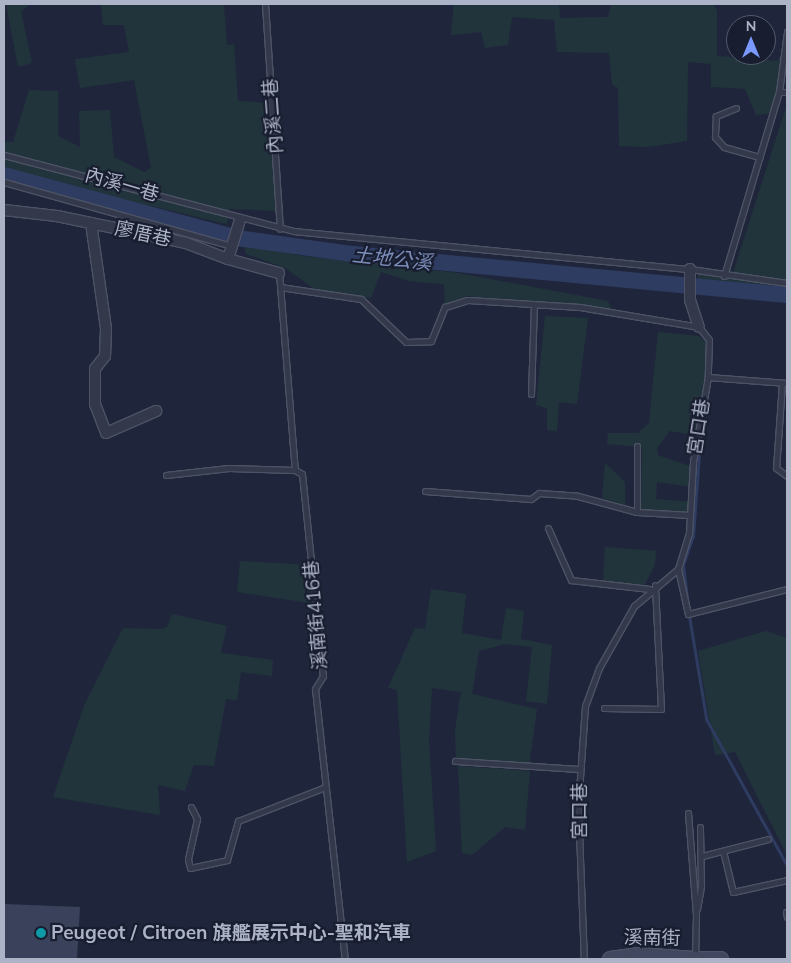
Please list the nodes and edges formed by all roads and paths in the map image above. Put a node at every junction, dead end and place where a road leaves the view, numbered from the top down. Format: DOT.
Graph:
graph roads {
  1 [pos="265,4"];
  2 [pos="787,32"];
  3 [pos="779,92"];
  4 [pos="787,92"];
  5 [pos="736,108"];
  6 [pos="4,155"];
  7 [pos="760,157"];
  8 [pos="4,182"];
  9 [pos="4,210"];
  10 [pos="91,222"];
  11 [pos="238,223"];
  12 [pos="280,229"];
  13 [pos="231,246"];
  14 [pos="228,260"];
  15 [pos="279,273"];
  16 [pos="690,274"];
  17 [pos="724,276"];
  18 [pos="787,283"];
  19 [pos="280,287"];
  20 [pos="534,305"];
  21 [pos="699,327"];
  22 [pos="708,377"];
  23 [pos="785,383"];
  24 [pos="531,394"];
  25 [pos="156,411"];
  26 [pos="637,446"];
  27 [pos="294,470"];
  28 [pos="166,475"];
  29 [pos="787,476"];
  30 [pos="425,491"];
  31 [pos="637,512"];
  32 [pos="690,515"];
  33 [pos="548,528"];
  34 [pos="678,569"];
  35 [pos="653,587"];
  36 [pos="787,589"];
  37 [pos="604,708"];
  38 [pos="455,762"];
  39 [pos="580,768"];
  40 [pos="325,788"];
  41 [pos="191,807"];
  42 [pos="688,813"];
  43 [pos="700,827"];
  44 [pos="768,840"];
  45 [pos="723,850"];
  46 [pos="702,856"];
  47 [pos="787,880"];
  48 [pos="696,915"];
  49 [pos="345,959"];
  50 [pos="584,959"];
  51 [pos="610,959"];
  52 [pos="694,959"];
  53 [pos="699,959"];
  54 [pos="720,959"];
  1 -- 12 [label="lane, 內溪二巷"];
  2 -- 3 [label="lane"];
  3 -- 4 [label="lane"];
  3 -- 7 [label="lane"];
  5 -- 7 [label="lane"];
  6 -- 11 [label="lane, 內溪一巷"];
  7 -- 17 [label="lane"];
  8 -- 13 [label="lane"];
  9 -- 10 [label="street, 廖厝巷"];
  10 -- 14 [label="street, 廖厝巷"];
  10 -- 25 [label="street"];
  11 -- 12 [label="lane, 內溪一巷"];
  11 -- 13 [label="street"];
  12 -- 16 [label="lane, 內溪一巷"];
  13 -- 14 [label="street"];
  14 -- 15 [label="street, 廖厝巷"];
  15 -- 19 [label="lane, 溪南街416巷"];
  16 -- 17 [label="lane, 內溪一巷"];
  16 -- 21 [label="street"];
  17 -- 18 [label="lane, 內溪一巷"];
  19 -- 20 [label="lane"];
  19 -- 27 [label="lane, 溪南街416巷"];
  20 -- 21 [label="lane"];
  20 -- 24 [label="lane"];
  21 -- 22 [label="lane, 宮口巷"];
  22 -- 23 [label="lane"];
  22 -- 32 [label="lane, 宮口巷"];
  23 -- 29 [label="lane"];
  26 -- 31 [label="lane"];
  27 -- 28 [label="lane"];
  27 -- 40 [label="lane, 溪南街416巷"];
  30 -- 31 [label="lane"];
  31 -- 32 [label="lane"];
  32 -- 34 [label="lane, 宮口巷"];
  33 -- 35 [label="lane"];
  34 -- 35 [label="lane, 宮口巷"];
  34 -- 36 [label="lane"];
  35 -- 37 [label="lane"];
  35 -- 39 [label="lane, 宮口巷"];
  38 -- 39 [label="lane"];
  39 -- 50 [label="lane, 宮口巷"];
  40 -- 41 [label="lane"];
  40 -- 49 [label="lane, 溪南街416巷"];
  42 -- 48 [label="lane"];
  43 -- 46 [label="lane"];
  44 -- 45 [label="lane"];
  45 -- 46 [label="lane"];
  45 -- 47 [label="lane"];
  46 -- 48 [label="lane"];
  48 -- 52 [label="lane"];
  51 -- 52 [label="street, 溪南街"];
  53 -- 54 [label="street, 溪南街"];
}
